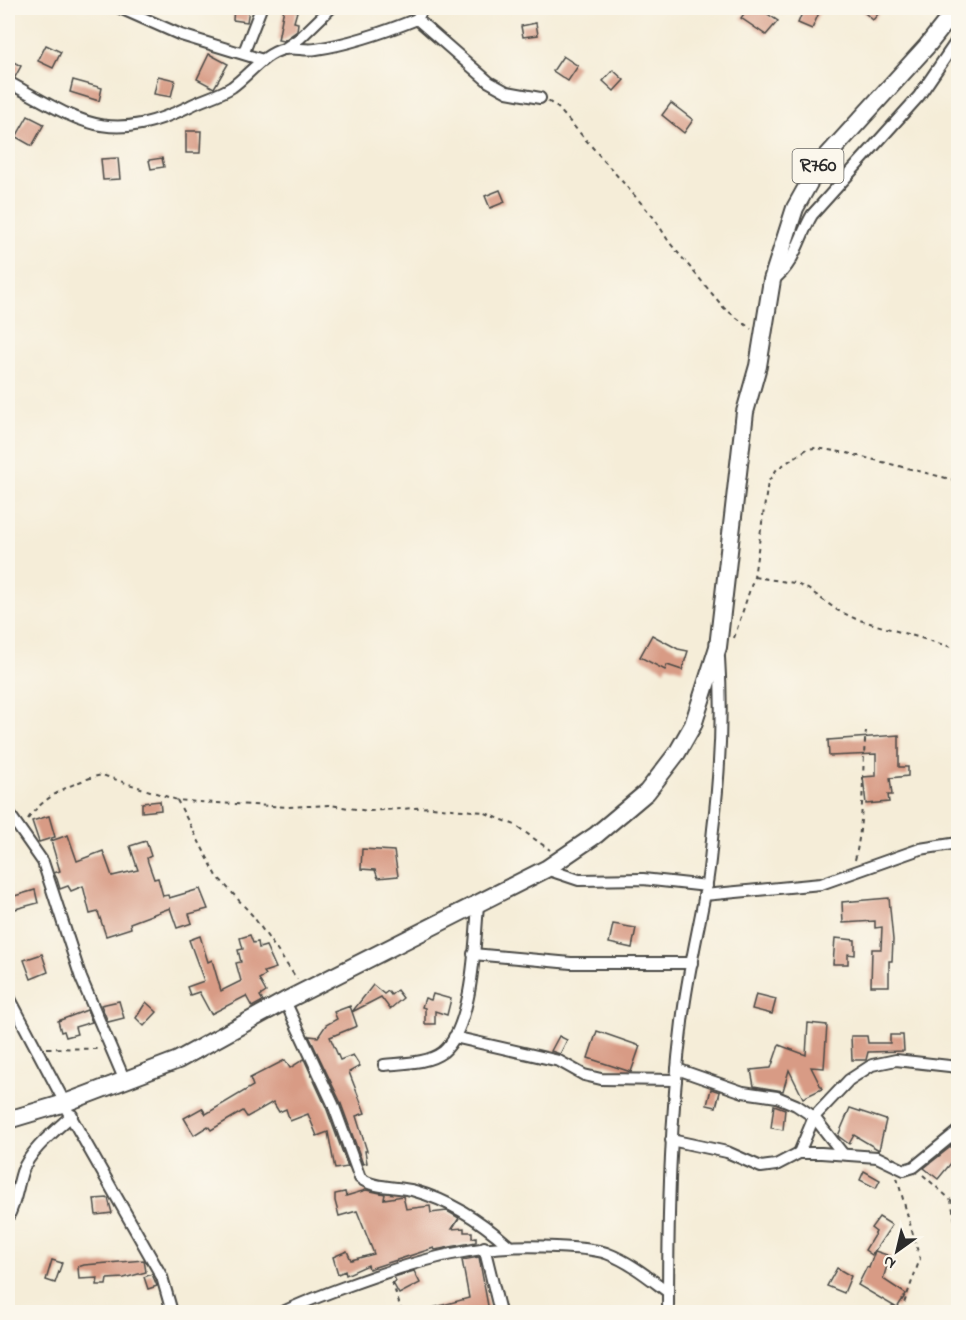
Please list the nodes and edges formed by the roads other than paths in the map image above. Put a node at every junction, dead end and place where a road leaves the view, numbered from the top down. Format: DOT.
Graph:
graph roads {
  1 [pos="120,8"];
  2 [pos="261,8"];
  3 [pos="331,8"];
  4 [pos="423,8"];
  5 [pos="957,8"];
  6 [pos="417,19"];
  7 [pos="958,39"];
  8 [pos="284,49"];
  9 [pos="244,52"];
  10 [pos="263,60"];
  11 [pos="8,82"];
  12 [pos="540,98"];
  13 [pos="772,280"];
  14 [pos="718,647"];
  15 [pos="8,812"];
  16 [pos="958,843"];
  17 [pos="546,869"];
  18 [pos="706,891"];
  19 [pos="478,904"];
  20 [pos="473,954"];
  21 [pos="692,963"];
  22 [pos="8,995"];
  23 [pos="285,1001"];
  24 [pos="454,1038"];
  25 [pos="384,1065"];
  26 [pos="958,1066"];
  27 [pos="676,1074"];
  28 [pos="125,1081"];
  29 [pos="67,1107"];
  30 [pos="813,1116"];
  31 [pos="8,1120"];
  32 [pos="958,1131"];
  33 [pos="671,1140"];
  34 [pos="799,1153"];
  35 [pos="843,1154"];
  36 [pos="8,1217"];
  37 [pos="508,1245"];
  38 [pos="484,1247"];
  39 [pos="668,1292"];
  40 [pos="670,1311"];
  41 [pos="172,1312"];
  42 [pos="283,1312"];
  43 [pos="500,1312"];
  1 -- 9 [label="street"];
  2 -- 9 [label="street"];
  3 -- 8 [label="street"];
  4 -- 6 [label="street"];
  5 -- 13 [label="main road, R760"];
  6 -- 8 [label="street"];
  6 -- 12 [label="street"];
  7 -- 13 [label="street"];
  8 -- 10 [label="street"];
  9 -- 10 [label="street"];
  10 -- 11 [label="street"];
  13 -- 14 [label="main road, R760"];
  14 -- 17 [label="main road"];
  14 -- 18 [label="street"];
  15 -- 28 [label="street"];
  16 -- 18 [label="street"];
  17 -- 18 [label="street"];
  17 -- 19 [label="main road"];
  18 -- 21 [label="street"];
  19 -- 20 [label="street"];
  19 -- 23 [label="main road"];
  20 -- 21 [label="street"];
  20 -- 24 [label="street"];
  21 -- 27 [label="street"];
  22 -- 29 [label="street"];
  23 -- 28 [label="main road"];
  23 -- 37 [label="street"];
  24 -- 25 [label="street"];
  24 -- 27 [label="street"];
  26 -- 30 [label="street"];
  27 -- 30 [label="street"];
  27 -- 33 [label="street"];
  28 -- 29 [label="main road"];
  29 -- 31 [label="main road"];
  29 -- 36 [label="street"];
  29 -- 41 [label="street"];
  30 -- 34 [label="street"];
  30 -- 35 [label="street"];
  32 -- 35 [label="street"];
  33 -- 34 [label="street"];
  33 -- 39 [label="street"];
  34 -- 35 [label="street"];
  37 -- 38 [label="street"];
  37 -- 39 [label="street"];
  38 -- 42 [label="street"];
  38 -- 43 [label="street"];
  39 -- 40 [label="street"];
}
